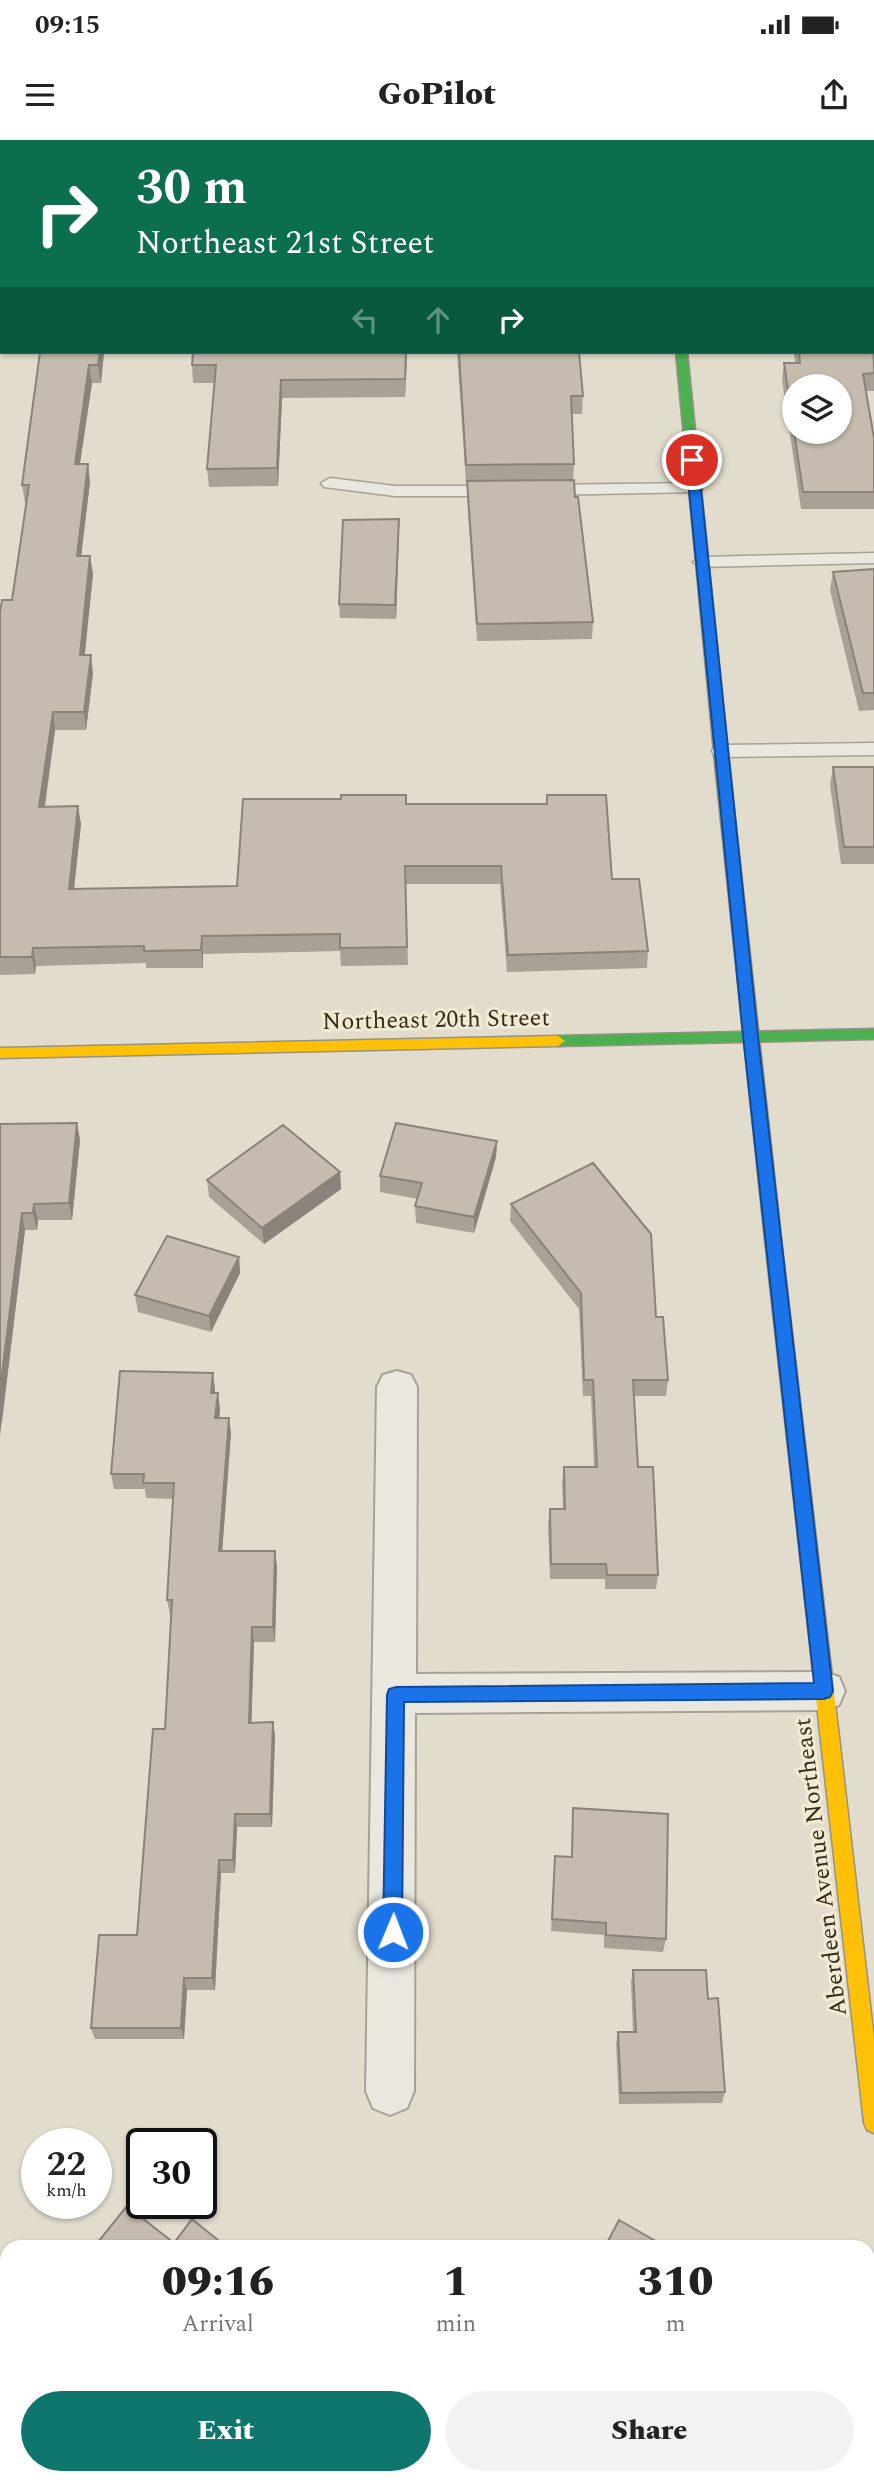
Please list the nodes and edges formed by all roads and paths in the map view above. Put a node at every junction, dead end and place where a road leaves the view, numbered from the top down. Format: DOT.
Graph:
graph roads {
  1 [pos="681,354"];
  2 [pos="330,483"];
  3 [pos="694,488"];
  4 [pos="874,558"];
  5 [pos="702,562"];
  6 [pos="874,749"];
  7 [pos="721,751"];
  8 [pos="874,1034"];
  9 [pos="750,1036"];
  10 [pos="0,1053"];
  11 [pos="397,1387"];
  12 [pos="824,1691"];
  13 [pos="396,1695"];
  14 [pos="390,2091"];
  15 [pos="874,2123"];
  1 -- 3 [label="street, Aberdeen Avenue Northeast"];
  2 -- 3 [label="lane"];
  3 -- 5 [label="street, Aberdeen Avenue Northeast"];
  4 -- 5 [label="lane"];
  5 -- 7 [label="street, Aberdeen Avenue Northeast"];
  6 -- 7 [label="lane"];
  7 -- 9 [label="street, Aberdeen Avenue Northeast"];
  8 -- 9 [label="street, Northeast 20th Street"];
  9 -- 10 [label="street, Northeast 20th Street"];
  9 -- 12 [label="street, Aberdeen Avenue Northeast"];
  11 -- 13 [label="street"];
  12 -- 13 [label="street"];
  12 -- 15 [label="street, Aberdeen Avenue Northeast"];
  13 -- 14 [label="street"];
}
